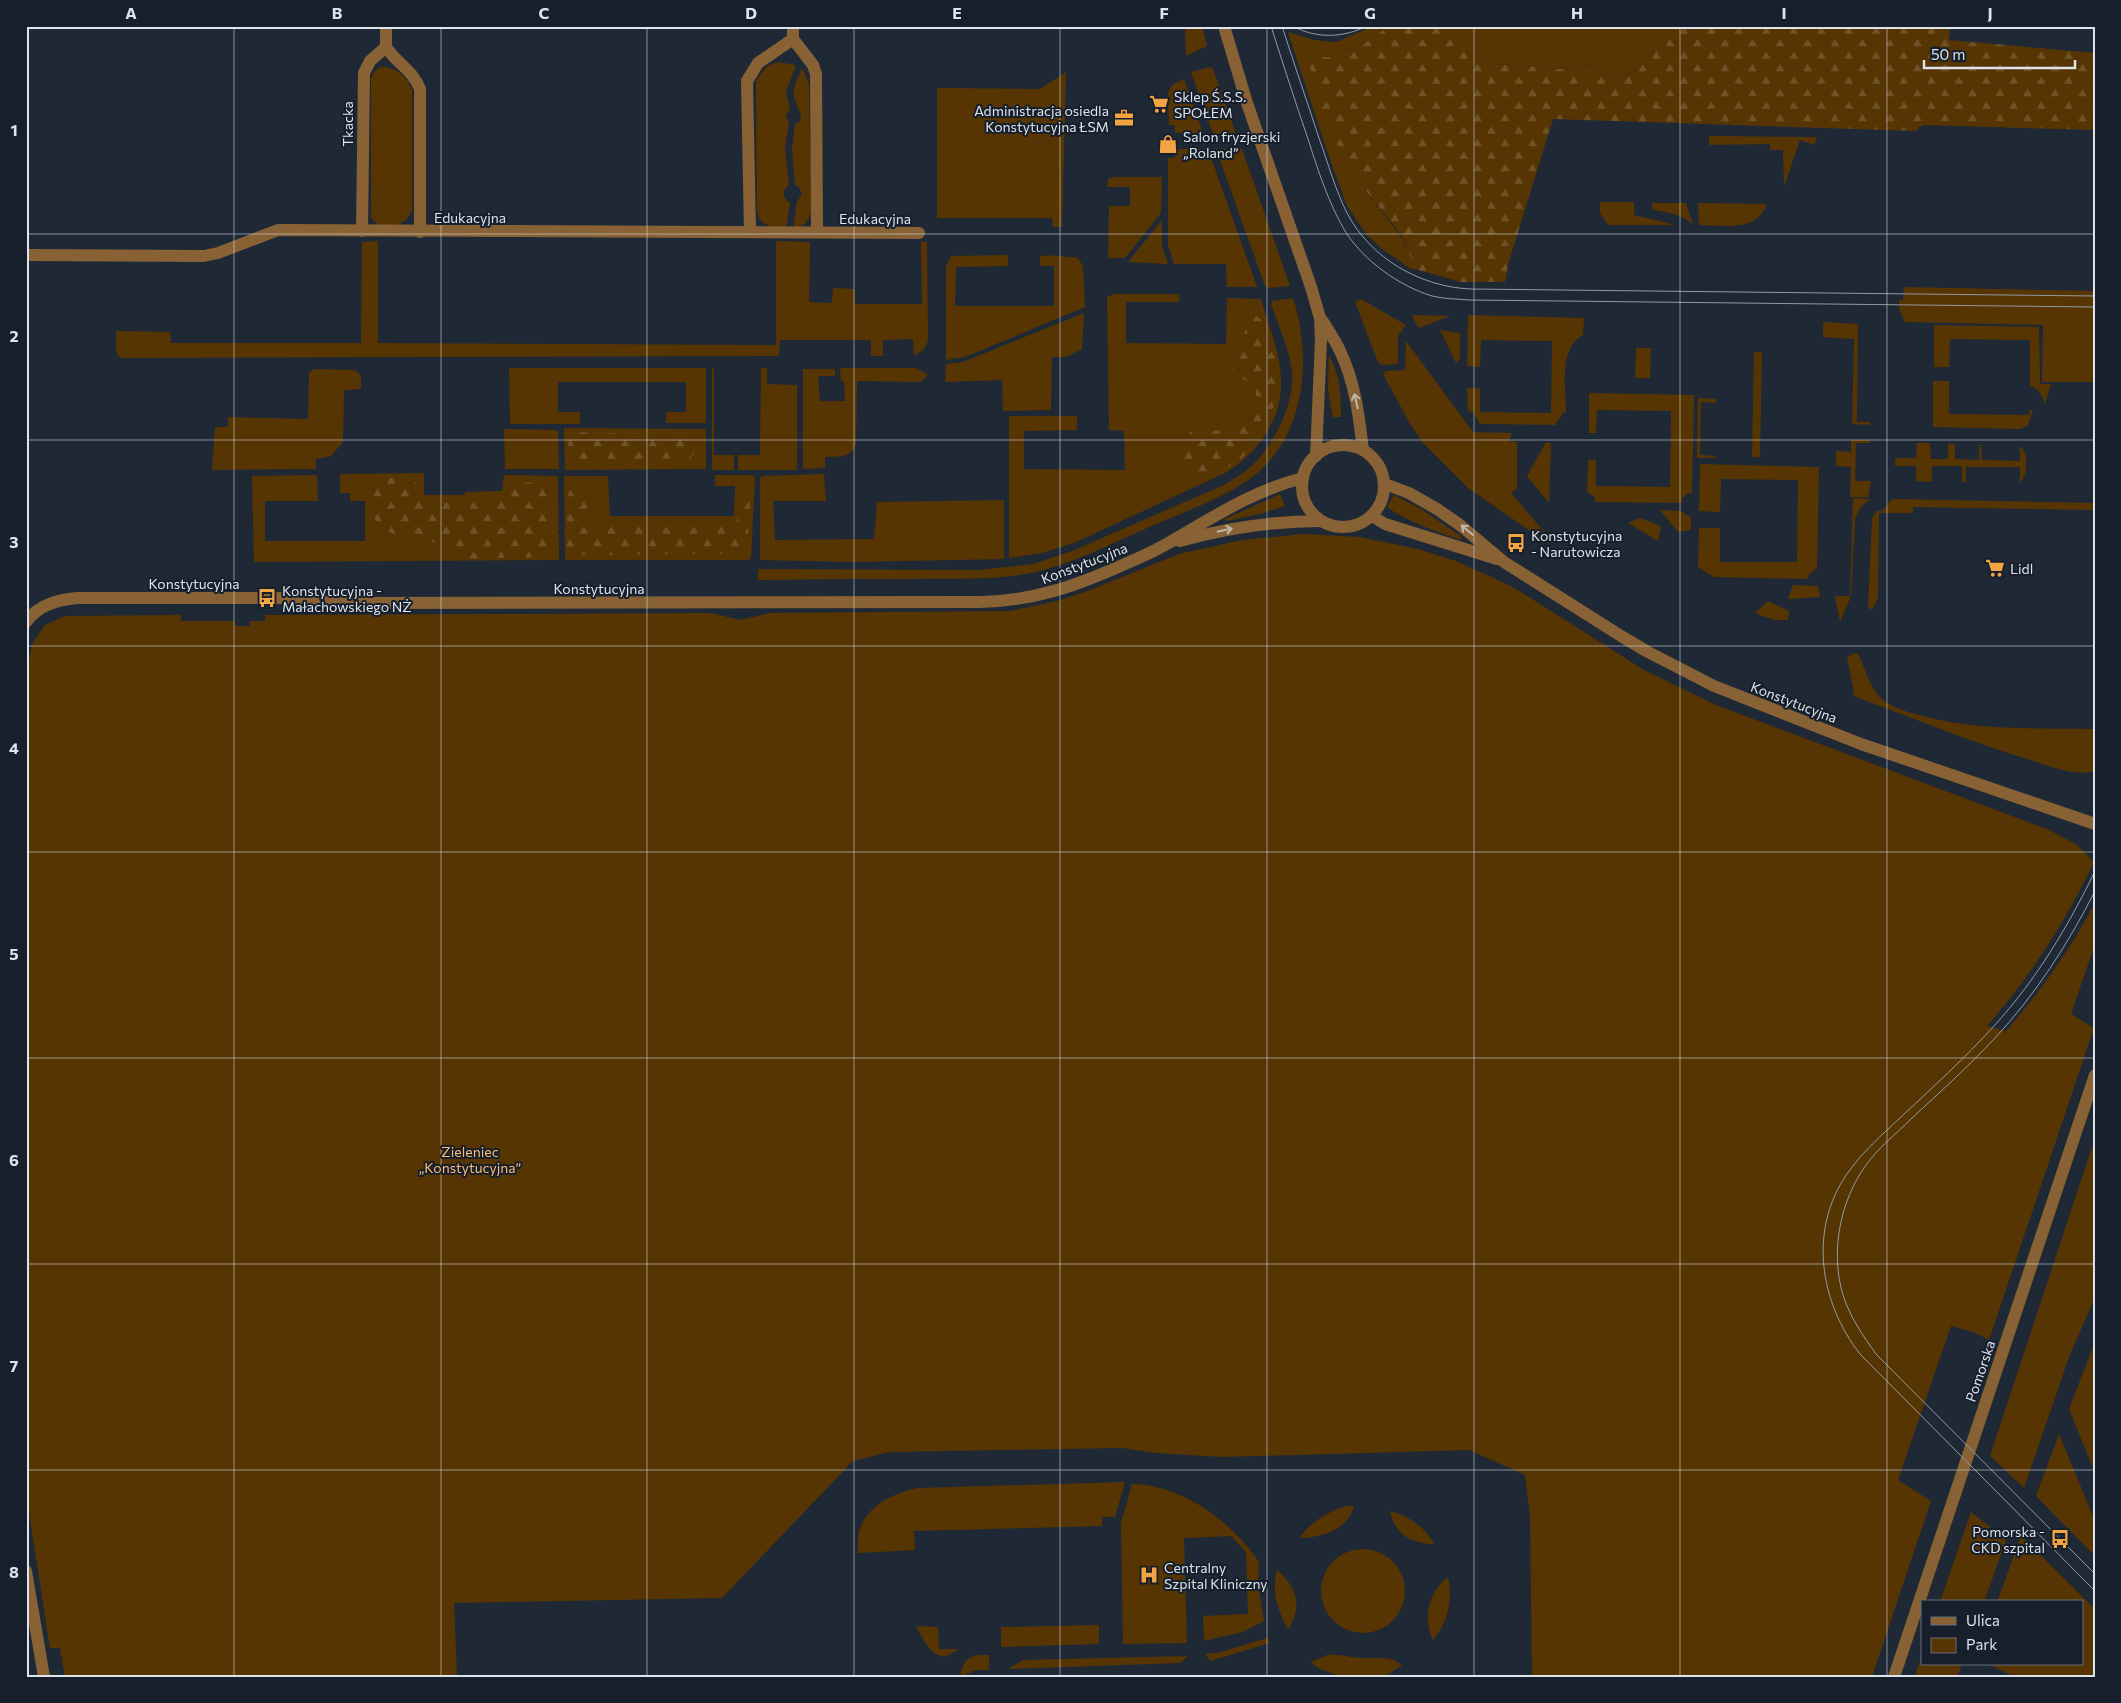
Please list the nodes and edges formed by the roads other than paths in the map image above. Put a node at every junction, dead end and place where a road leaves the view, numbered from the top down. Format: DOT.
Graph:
graph roads {
  1 [pos="386,26"];
  2 [pos="1224,26"];
  3 [pos="793,33"];
  4 [pos="386,47"];
  5 [pos="362,231"];
  6 [pos="420,232"];
  7 [pos="750,232"];
  8 [pos="817,232"];
  9 [pos="918,233"];
  10 [pos="26,255"];
  11 [pos="1320,318"];
  12 [pos="1363,450"];
  13 [pos="1316,456"];
  14 [pos="1303,478"];
  15 [pos="1385,484"];
  16 [pos="1372,516"];
  17 [pos="1321,521"];
  18 [pos="1161,547"];
  19 [pos="1504,562"];
  20 [pos="28,615"];
  21 [pos="2095,824"];
  22 [pos="2095,1075"];
  23 [pos="26,1571"];
  24 [pos="44,1677"];
  25 [pos="1894,1677"];
  1 -- 4 [label="street"];
  2 -- 11 [label="street"];
  3 -- 7 [label="street"];
  3 -- 8 [label="street"];
  4 -- 5 [label="street, Tkacka"];
  4 -- 6 [label="street"];
  5 -- 6 [label="street, Edukacyjna"];
  5 -- 10 [label="street, Edukacyjna"];
  6 -- 7 [label="street, Edukacyjna"];
  7 -- 8 [label="street, Edukacyjna"];
  8 -- 9 [label="street, Edukacyjna"];
  12 -- 11 [label="street, one-way"];
  11 -- 13 [label="street"];
  12 -- 13 [label="street"];
  12 -- 15 [label="street"];
  13 -- 14 [label="street"];
  14 -- 17 [label="street"];
  14 -- 18 [label="street, Konstytucyjna"];
  15 -- 16 [label="street"];
  19 -- 15 [label="street, Konstytucyjna, one-way"];
  16 -- 17 [label="street"];
  16 -- 19 [label="street, Konstytucyjna"];
  18 -- 17 [label="street, Konstytucyjna, one-way"];
  18 -- 20 [label="street, Konstytucyjna"];
  19 -- 21 [label="street, Konstytucyjna"];
  22 -- 25 [label="street, Pomorska"];
  23 -- 24 [label="street"];
}
